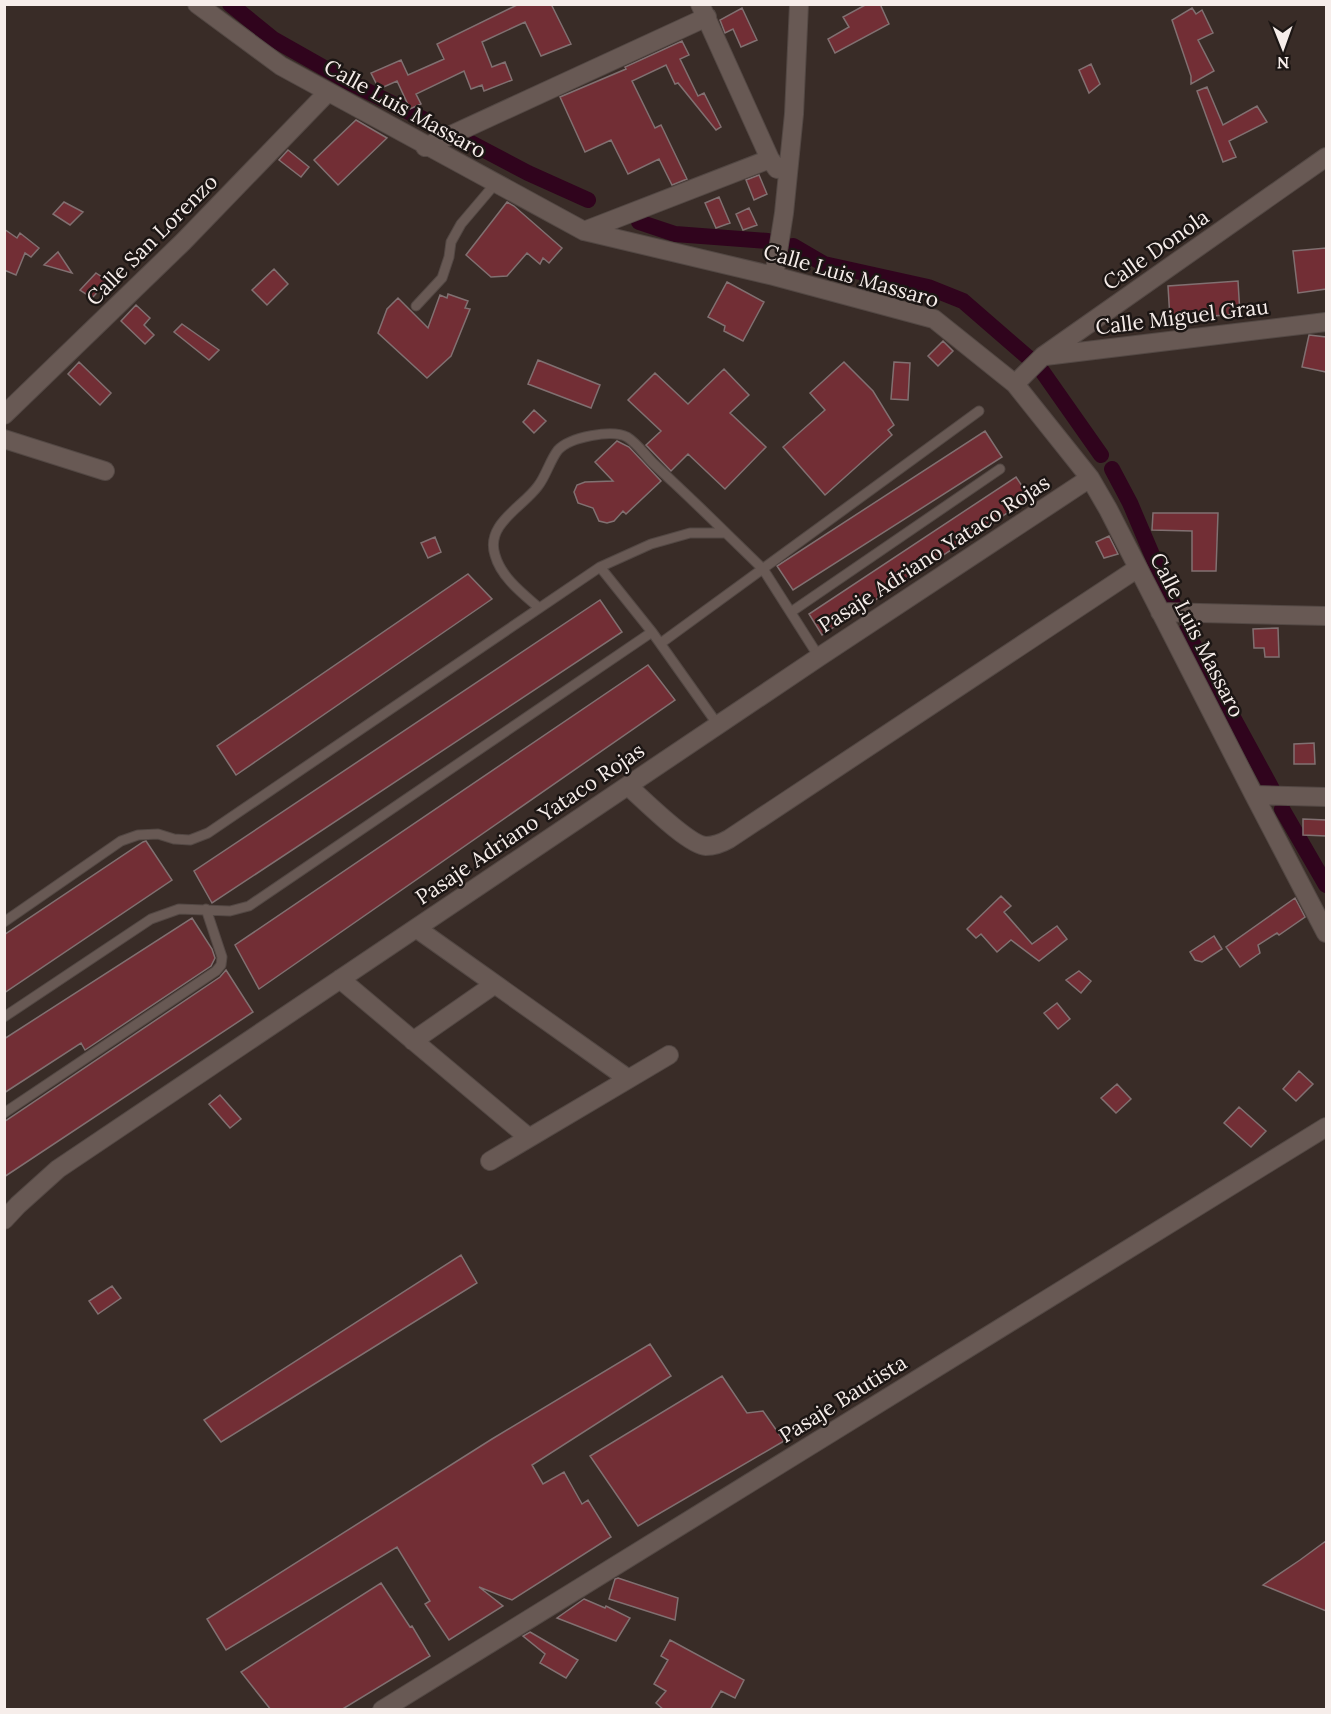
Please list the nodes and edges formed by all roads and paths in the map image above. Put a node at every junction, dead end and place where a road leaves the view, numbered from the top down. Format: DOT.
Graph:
graph roads {
  1 [pos="197,4"];
  2 [pos="799,4"];
  3 [pos="704,11"];
  4 [pos="328,92"];
  5 [pos="425,147"];
  6 [pos="1326,157"];
  7 [pos="770,159"];
  8 [pos="495,184"];
  9 [pos="786,184"];
  10 [pos="584,231"];
  11 [pos="774,276"];
  12 [pos="416,306"];
  13 [pos="1326,322"];
  14 [pos="1043,356"];
  15 [pos="1015,384"];
  16 [pos="979,411"];
  17 [pos="4,416"];
  18 [pos="4,439"];
  19 [pos="1000,469"];
  20 [pos="105,471"];
  21 [pos="1090,478"];
  22 [pos="726,532"];
  23 [pos="600,567"];
  24 [pos="1138,568"];
  25 [pos="763,569"];
  26 [pos="538,607"];
  27 [pos="790,612"];
  28 [pos="1160,612"];
  29 [pos="1326,616"];
  30 [pos="652,632"];
  31 [pos="662,643"];
  32 [pos="819,657"];
  33 [pos="718,725"];
  34 [pos="628,786"];
  35 [pos="1254,795"];
  36 [pos="1326,797"];
  37 [pos="206,909"];
  38 [pos="4,922"];
  39 [pos="416,928"];
  40 [pos="1326,933"];
  41 [pos="340,980"];
  42 [pos="495,984"];
  43 [pos="4,1017"];
  44 [pos="413,1041"];
  45 [pos="669,1055"];
  46 [pos="627,1078"];
  47 [pos="4,1113"];
  48 [pos="1326,1127"];
  49 [pos="528,1137"];
  50 [pos="490,1161"];
  51 [pos="4,1220"];
  52 [pos="382,1710"];
  1 -- 4 [label="street, Calle Luis Massaro"];
  2 -- 9 [label="street"];
  3 -- 5 [label="street"];
  3 -- 7 [label="street"];
  4 -- 5 [label="street, Calle Luis Massaro"];
  4 -- 17 [label="street, Calle San Lorenzo"];
  5 -- 8 [label="street, Calle Luis Massaro"];
  6 -- 14 [label="street, Calle Donola"];
  7 -- 9 [label="street"];
  7 -- 10 [label="street"];
  8 -- 10 [label="street, Calle Luis Massaro"];
  8 -- 12 [label="lane"];
  9 -- 11 [label="street"];
  10 -- 11 [label="street, Calle Luis Massaro"];
  11 -- 15 [label="street, Calle Luis Massaro"];
  13 -- 14 [label="street, Calle Miguel Grau"];
  14 -- 15 [label="street, Calle Donola"];
  15 -- 21 [label="street, Calle Luis Massaro"];
  16 -- 25 [label="lane"];
  18 -- 20 [label="street"];
  19 -- 27 [label="lane"];
  21 -- 24 [label="street, Calle Luis Massaro"];
  21 -- 32 [label="street, Pasaje Adriano Yataco Rojas"];
  22 -- 23 [label="lane"];
  22 -- 25 [label="lane"];
  22 -- 26 [label="lane"];
  23 -- 26 [label="lane"];
  23 -- 30 [label="lane"];
  24 -- 28 [label="street, Calle Luis Massaro"];
  24 -- 34 [label="street"];
  25 -- 27 [label="lane"];
  25 -- 31 [label="lane"];
  26 -- 38 [label="lane"];
  27 -- 32 [label="lane"];
  28 -- 29 [label="street"];
  28 -- 35 [label="street, Calle Luis Massaro"];
  30 -- 31 [label="lane"];
  30 -- 37 [label="lane"];
  31 -- 33 [label="lane"];
  32 -- 33 [label="street, Pasaje Adriano Yataco Rojas"];
  33 -- 34 [label="street, Pasaje Adriano Yataco Rojas"];
  34 -- 39 [label="street, Pasaje Adriano Yataco Rojas"];
  35 -- 36 [label="street"];
  35 -- 40 [label="street, Calle Luis Massaro"];
  37 -- 43 [label="lane"];
  37 -- 47 [label="lane"];
  39 -- 41 [label="street, Pasaje Adriano Yataco Rojas"];
  39 -- 42 [label="street"];
  41 -- 44 [label="street"];
  41 -- 51 [label="street, Pasaje Adriano Yataco Rojas"];
  42 -- 44 [label="street"];
  42 -- 46 [label="street"];
  44 -- 49 [label="street"];
  45 -- 46 [label="street"];
  46 -- 49 [label="street"];
  48 -- 52 [label="street, Pasaje Bautista"];
  49 -- 50 [label="street"];
}
